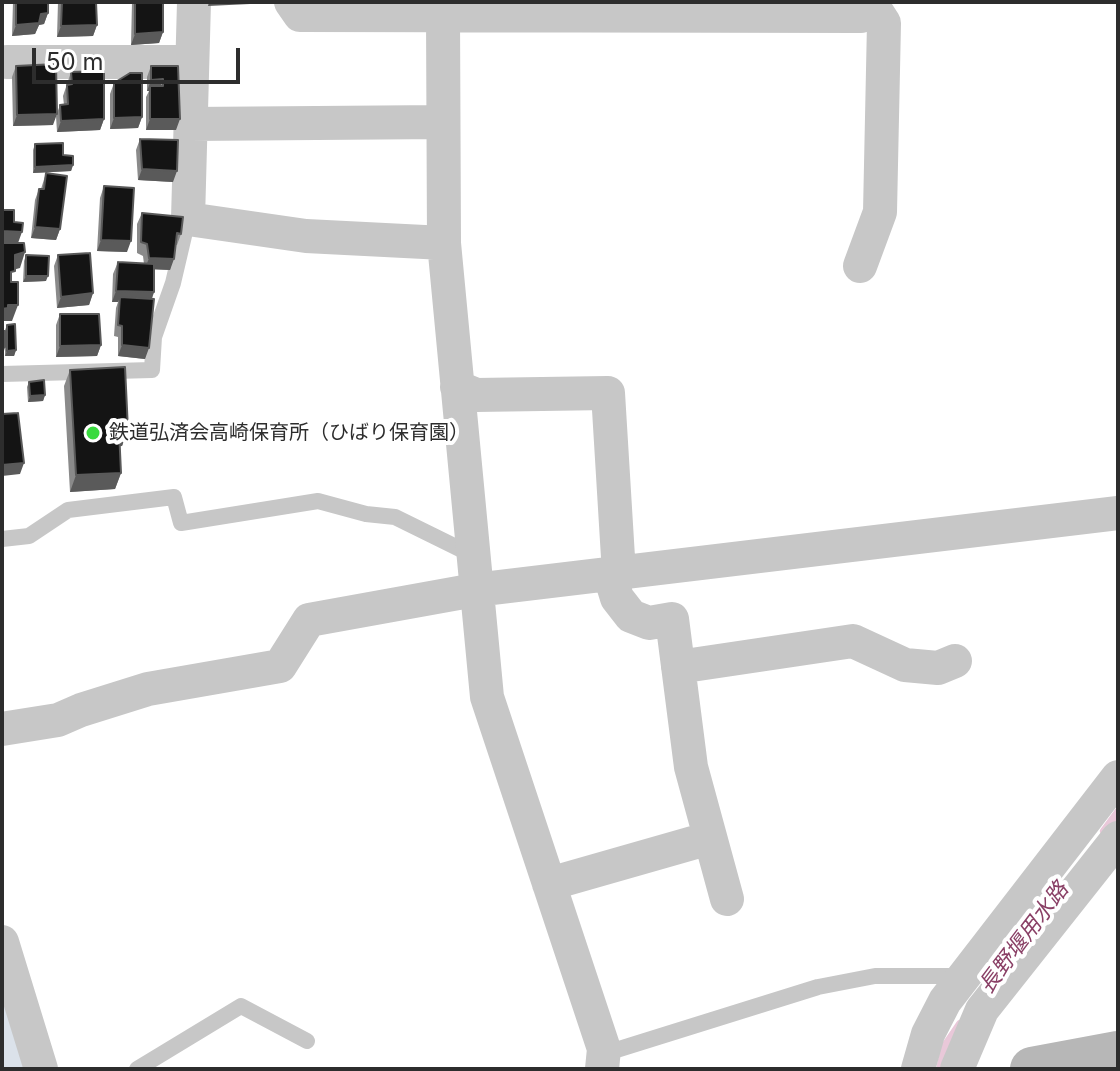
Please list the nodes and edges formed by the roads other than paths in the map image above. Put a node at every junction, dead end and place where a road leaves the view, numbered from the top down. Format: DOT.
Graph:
graph roads {
  1 [pos="194,2"];
  2 [pos="291,2"];
  3 [pos="873,4"];
  4 [pos="443,16"];
  5 [pos="7,62"];
  6 [pos="192,62"];
  7 [pos="443,122"];
  8 [pos="190,124"];
  9 [pos="188,219"];
  10 [pos="444,243"];
  11 [pos="860,266"];
  12 [pos="2,374"];
  13 [pos="457,387"];
  14 [pos="1118,513"];
  15 [pos="2,539"];
  16 [pos="472,549"];
  17 [pos="615,574"];
  18 [pos="475,590"];
  19 [pos="955,661"];
  20 [pos="678,667"];
  21 [pos="2,729"];
  22 [pos="1118,777"];
  23 [pos="710,838"];
  24 [pos="1118,838"];
  25 [pos="549,884"];
  26 [pos="727,899"];
  27 [pos="2,942"];
  28 [pos="964,976"];
  29 [pos="307,1041"];
  30 [pos="1118,1053"];
  31 [pos="603,1059"];
  32 [pos="41,1069"];
  33 [pos="137,1069"];
  34 [pos="918,1069"];
  35 [pos="957,1069"];
  36 [pos="1032,1069"];
  1 -- 6 [label="street"];
  2 -- 4 [label="street"];
  3 -- 4 [label="street"];
  3 -- 11 [label="street"];
  4 -- 7 [label="street"];
  5 -- 6 [label="street"];
  6 -- 8 [label="street"];
  7 -- 8 [label="street"];
  7 -- 10 [label="street"];
  8 -- 9 [label="street"];
  9 -- 10 [label="street"];
  9 -- 12 [label="lane"];
  10 -- 13 [label="street"];
  13 -- 16 [label="street"];
  13 -- 17 [label="street"];
  14 -- 17 [label="street"];
  15 -- 16 [label="lane"];
  16 -- 18 [label="street"];
  17 -- 18 [label="street"];
  17 -- 20 [label="street"];
  18 -- 21 [label="street"];
  18 -- 25 [label="street"];
  19 -- 20 [label="street"];
  20 -- 23 [label="street"];
  22 -- 28 [label="street"];
  23 -- 25 [label="street"];
  23 -- 26 [label="street"];
  24 -- 35 [label="street"];
  25 -- 31 [label="street"];
  27 -- 32 [label="street"];
  28 -- 31 [label="lane"];
  28 -- 34 [label="street"];
  29 -- 33 [label="lane"];
  30 -- 36 [label="street"];
}
